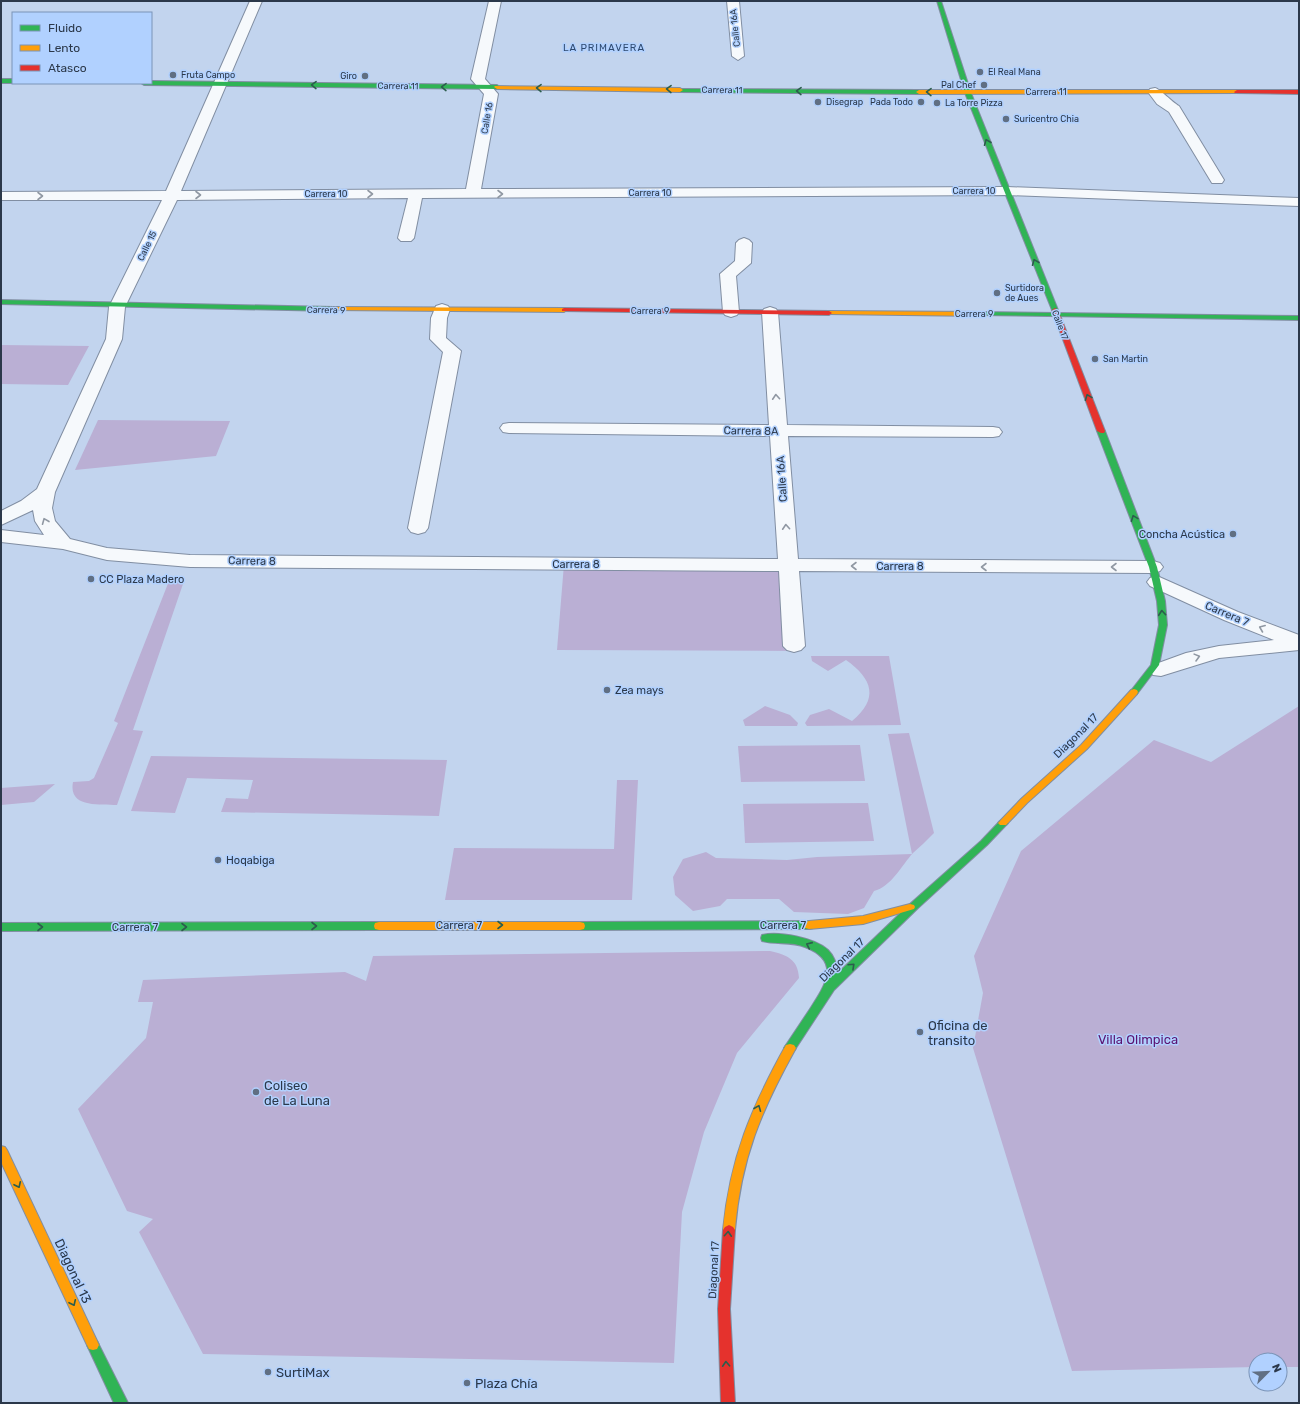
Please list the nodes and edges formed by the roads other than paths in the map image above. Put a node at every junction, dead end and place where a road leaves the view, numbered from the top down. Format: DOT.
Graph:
graph roads {
  1 [pos="256,1"];
  2 [pos="496,1"];
  3 [pos="733,1"];
  4 [pos="939,1"];
  5 [pos="738,56"];
  6 [pos="1,81"];
  7 [pos="12,82"];
  8 [pos="152,83"];
  9 [pos="220,84"];
  10 [pos="484,87"];
  11 [pos="1155,92"];
  12 [pos="1299,92"];
  13 [pos="968,93"];
  14 [pos="1217,180"];
  15 [pos="1007,191"];
  16 [pos="416,194"];
  17 [pos="473,194"];
  18 [pos="172,195"];
  19 [pos="1,196"];
  20 [pos="1299,202"];
  21 [pos="406,238"];
  22 [pos="744,243"];
  23 [pos="1,302"];
  24 [pos="117,307"];
  25 [pos="442,309"];
  26 [pos="731,312"];
  27 [pos="770,312"];
  28 [pos="1056,314"];
  29 [pos="1299,318"];
  30 [pos="509,428"];
  31 [pos="778,431"];
  32 [pos="993,432"];
  33 [pos="45,492"];
  34 [pos="1,518"];
  35 [pos="418,528"];
  36 [pos="1,536"];
  37 [pos="63,543"];
  38 [pos="789,566"];
  39 [pos="1155,574"];
  40 [pos="1299,642"];
  41 [pos="794,646"];
  42 [pos="1159,661"];
  43 [pos="914,906"];
  44 [pos="1,927"];
  45 [pos="754,938"];
  46 [pos="830,987"];
  47 [pos="1,1150"];
  48 [pos="121,1403"];
  49 [pos="728,1403"];
  1 -- 9 [label="street, Calle 15"];
  2 -- 10 [label="street, Calle 16"];
  3 -- 5 [label="street, Calle 16A"];
  4 -- 13 [label="main road, Calle 17"];
  6 -- 7 [label="main road"];
  8 -- 9 [label="main road, Carrera 11"];
  10 -- 9 [label="main road, Carrera 11, one-way"];
  9 -- 18 [label="street, Calle 15"];
  13 -- 10 [label="main road, Carrera 11, one-way"];
  10 -- 17 [label="street, Calle 16"];
  11 -- 12 [label="main road, Carrera 11"];
  11 -- 13 [label="main road, Carrera 11"];
  11 -- 14 [label="street"];
  15 -- 13 [label="main road, Calle 17, one-way"];
  17 -- 15 [label="street, Carrera 10, one-way"];
  15 -- 20 [label="street, Carrera 10"];
  28 -- 15 [label="main road, Calle 17, one-way"];
  16 -- 17 [label="street, Carrera 10"];
  18 -- 16 [label="street, Carrera 10, one-way"];
  16 -- 21 [label="street"];
  19 -- 18 [label="street, Carrera 10, one-way"];
  18 -- 24 [label="street, Calle 15"];
  22 -- 26 [label="street"];
  23 -- 24 [label="main road, Carrera 9"];
  24 -- 25 [label="main road, Carrera 9"];
  24 -- 33 [label="street, Calle 15"];
  25 -- 26 [label="main road, Carrera 9"];
  25 -- 35 [label="street"];
  26 -- 27 [label="main road, Carrera 9"];
  27 -- 28 [label="main road, Carrera 9"];
  31 -- 27 [label="street, Calle 16A, one-way"];
  28 -- 29 [label="main road, Carrera 9"];
  39 -- 28 [label="main road, Calle 17, one-way"];
  30 -- 31 [label="street, Carrera 8A"];
  31 -- 32 [label="street, Carrera 8A"];
  38 -- 31 [label="street, Calle 16A, one-way"];
  33 -- 34 [label="street, Calle 15"];
  37 -- 33 [label="street, Calle 15, one-way"];
  36 -- 37 [label="street, Carrera 8"];
  37 -- 38 [label="street, Carrera 8"];
  39 -- 38 [label="street, Carrera 8, one-way"];
  38 -- 41 [label="street, Calle 16A"];
  40 -- 39 [label="street, Carrera 7, one-way"];
  42 -- 39 [label="main road, Calle 17, one-way"];
  42 -- 40 [label="street, Carrera 7, one-way"];
  42 -- 43 [label="main road, Diagonal 17"];
  44 -- 43 [label="main road, Carrera 7, one-way"];
  46 -- 43 [label="main road, Diagonal 17, one-way"];
  46 -- 45 [label="main road, Carrera 7, one-way"];
  49 -- 46 [label="main road, Diagonal 17, one-way"];
  47 -- 48 [label="main road, Diagonal 13, one-way"];
}
